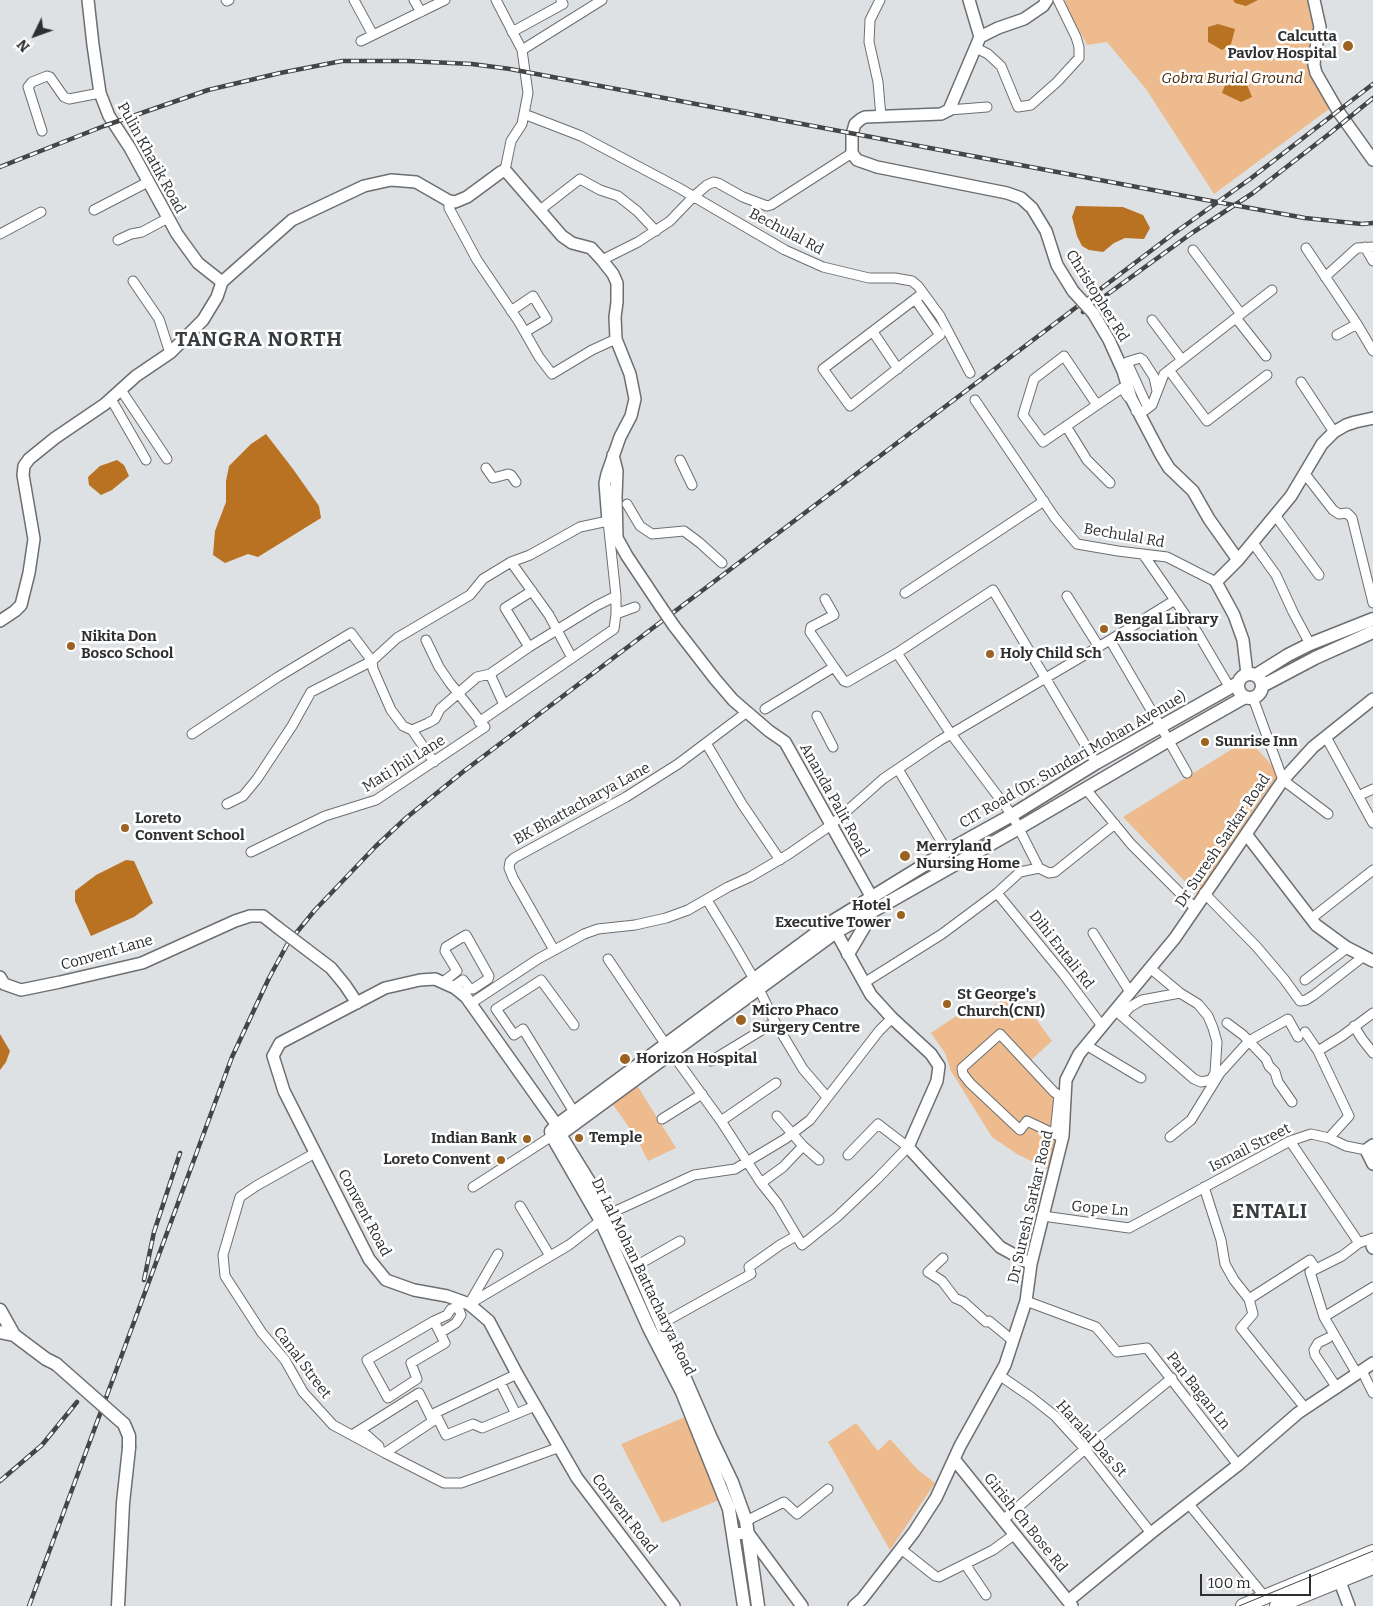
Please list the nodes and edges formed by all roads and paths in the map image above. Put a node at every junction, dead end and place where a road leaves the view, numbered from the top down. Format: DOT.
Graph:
graph roads {
  1 [pos="88,0"];
  2 [pos="354,0"];
  3 [pos="414,0"];
  4 [pos="445,0"];
  5 [pos="496,0"];
  6 [pos="561,0"];
  7 [pos="602,0"];
  8 [pos="880,0"];
  9 [pos="969,0"];
  10 [pos="1047,0"];
  11 [pos="1058,0"];
  12 [pos="1314,0"];
  13 [pos="421,12"];
  14 [pos="512,32"];
  15 [pos="374,35"];
  16 [pos="361,41"];
  17 [pos="978,43"];
  18 [pos="522,50"];
  19 [pos="100,92"];
  20 [pos="987,108"];
  21 [pos="949,110"];
  22 [pos="524,114"];
  23 [pos="881,117"];
  24 [pos="42,131"];
  25 [pos="852,153"];
  26 [pos="1373,160"];
  27 [pos="505,170"];
  28 [pos="148,182"];
  29 [pos="693,197"];
  30 [pos="449,201"];
  31 [pos="94,210"];
  32 [pos="540,210"];
  33 [pos="41,212"];
  34 [pos="168,218"];
  35 [pos="656,230"];
  36 [pos="0,234"];
  37 [pos="118,240"];
  38 [pos="1369,247"];
  39 [pos="1306,248"];
  40 [pos="1193,250"];
  41 [pos="602,260"];
  42 [pos="1373,261"];
  43 [pos="1325,277"];
  44 [pos="133,281"];
  45 [pos="222,282"];
  46 [pos="1272,290"];
  47 [pos="923,293"];
  48 [pos="915,299"];
  49 [pos="511,311"];
  50 [pos="1238,316"];
  51 [pos="1152,320"];
  52 [pos="1357,324"];
  53 [pos="525,332"];
  54 [pos="873,332"];
  55 [pos="1337,335"];
  56 [pos="616,339"];
  57 [pos="1373,350"];
  58 [pos="170,353"];
  59 [pos="1266,356"];
  60 [pos="1182,360"];
  61 [pos="898,369"];
  62 [pos="1169,370"];
  63 [pos="970,373"];
  64 [pos="1267,375"];
  65 [pos="1301,382"];
  66 [pos="121,390"];
  67 [pos="1157,392"];
  68 [pos="111,399"];
  69 [pos="975,400"];
  70 [pos="1097,405"];
  71 [pos="1144,411"];
  72 [pos="1373,418"];
  73 [pos="1066,426"];
  74 [pos="1334,432"];
  75 [pos="613,455"];
  76 [pos="167,459"];
  77 [pos="146,460"];
  78 [pos="680,460"];
  79 [pos="486,468"];
  80 [pos="1305,474"];
  81 [pos="516,482"];
  82 [pos="1110,482"];
  83 [pos="692,485"];
  84 [pos="1044,501"];
  85 [pos="627,504"];
  86 [pos="1275,515"];
  87 [pos="608,521"];
  88 [pos="1253,543"];
  89 [pos="1143,554"];
  90 [pos="1238,560"];
  91 [pos="511,562"];
  92 [pos="722,563"];
  93 [pos="1319,575"];
  94 [pos="1216,582"];
  95 [pos="532,590"];
  96 [pos="905,592"];
  97 [pos="616,596"];
  98 [pos="1068,596"];
  99 [pos="825,599"];
  100 [pos="1175,600"];
  101 [pos="1373,603"];
  102 [pos="635,607"];
  103 [pos="616,614"];
  104 [pos="1373,619"];
  105 [pos="0,621"];
  106 [pos="557,630"];
  107 [pos="1373,632"];
  108 [pos="426,640"];
  109 [pos="1110,640"];
  110 [pos="1310,644"];
  111 [pos="529,647"];
  112 [pos="1099,647"];
  113 [pos="897,653"];
  114 [pos="572,658"];
  115 [pos="372,661"];
  116 [pos="834,667"];
  117 [pos="490,674"];
  118 [pos="1046,678"];
  119 [pos="1247,681"];
  120 [pos="458,692"];
  121 [pos="1249,698"];
  122 [pos="1373,699"];
  123 [pos="504,705"];
  124 [pos="765,708"];
  125 [pos="748,712"];
  126 [pos="817,716"];
  127 [pos="482,724"];
  128 [pos="1161,727"];
  129 [pos="412,730"];
  130 [pos="192,734"];
  131 [pos="951,734"];
  132 [pos="1326,737"];
  133 [pos="1169,740"];
  134 [pos="706,744"];
  135 [pos="833,747"];
  136 [pos="434,762"];
  137 [pos="1096,764"];
  138 [pos="898,769"];
  139 [pos="1187,773"];
  140 [pos="1283,780"];
  141 [pos="1085,788"];
  142 [pos="1373,789"];
  143 [pos="1358,796"];
  144 [pos="226,804"];
  145 [pos="1328,814"];
  146 [pos="1012,815"];
  147 [pos="1373,823"];
  148 [pos="1115,824"];
  149 [pos="831,825"];
  150 [pos="1019,828"];
  151 [pos="1246,834"];
  152 [pos="947,851"];
  153 [pos="251,852"];
  154 [pos="780,860"];
  155 [pos="1039,868"];
  156 [pos="1373,870"];
  157 [pos="997,893"];
  158 [pos="1204,893"];
  159 [pos="707,900"];
  160 [pos="872,907"];
  161 [pos="1195,908"];
  162 [pos="1312,918"];
  163 [pos="836,932"];
  164 [pos="1093,933"];
  165 [pos="1347,948"];
  166 [pos="554,950"];
  167 [pos="848,954"];
  168 [pos="608,958"];
  169 [pos="1368,959"];
  170 [pos="1150,968"];
  171 [pos="457,971"];
  172 [pos="0,977"];
  173 [pos="463,980"];
  174 [pos="1306,980"];
  175 [pos="864,983"];
  176 [pos="448,984"];
  177 [pos="756,984"];
  178 [pos="1130,992"];
  179 [pos="1180,993"];
  180 [pos="357,1003"];
  181 [pos="470,1004"];
  182 [pos="1119,1013"];
  183 [pos="1373,1013"];
  184 [pos="892,1018"];
  185 [pos="775,1022"];
  186 [pos="1226,1022"];
  187 [pos="574,1025"];
  188 [pos="1102,1026"];
  189 [pos="1354,1026"];
  190 [pos="1249,1041"];
  191 [pos="1086,1045"];
  192 [pos="669,1049"];
  193 [pos="1318,1051"];
  194 [pos="1373,1053"];
  195 [pos="711,1061"];
  196 [pos="1140,1078"];
  197 [pos="776,1083"];
  198 [pos="702,1094"];
  199 [pos="1062,1097"];
  200 [pos="827,1098"];
  201 [pos="1292,1102"];
  202 [pos="574,1112"];
  203 [pos="776,1116"];
  204 [pos="662,1119"];
  205 [pos="721,1121"];
  206 [pos="557,1131"];
  207 [pos="792,1134"];
  208 [pos="1059,1136"];
  209 [pos="1170,1137"];
  210 [pos="1329,1138"];
  211 [pos="1290,1141"];
  212 [pos="803,1146"];
  213 [pos="908,1147"];
  214 [pos="1370,1147"];
  215 [pos="315,1152"];
  216 [pos="848,1156"];
  217 [pos="819,1160"];
  218 [pos="746,1162"];
  219 [pos="1373,1164"];
  220 [pos="761,1184"];
  221 [pos="472,1186"];
  222 [pos="1204,1187"];
  223 [pos="520,1206"];
  224 [pos="1044,1216"];
  225 [pos="605,1218"];
  226 [pos="796,1236"];
  227 [pos="1373,1238"];
  228 [pos="680,1241"];
  229 [pos="1373,1242"];
  230 [pos="1360,1244"];
  231 [pos="1373,1248"];
  232 [pos="498,1254"];
  233 [pos="550,1256"];
  234 [pos="943,1258"];
  235 [pos="1031,1264"];
  236 [pos="636,1266"];
  237 [pos="1316,1269"];
  238 [pos="1373,1287"];
  239 [pos="1249,1299"];
  240 [pos="1026,1300"];
  241 [pos="463,1304"];
  242 [pos="0,1310"];
  243 [pos="1324,1317"];
  244 [pos="434,1321"];
  245 [pos="661,1324"];
  246 [pos="0,1332"];
  247 [pos="440,1333"];
  248 [pos="14,1335"];
  249 [pos="1328,1338"];
  250 [pos="1012,1340"];
  251 [pos="1373,1363"];
  252 [pos="1359,1372"];
  253 [pos="517,1374"];
  254 [pos="999,1375"];
  255 [pos="1172,1378"];
  256 [pos="500,1382"];
  257 [pos="1336,1388"];
  258 [pos="1373,1393"];
  259 [pos="536,1406"];
  260 [pos="1305,1408"];
  261 [pos="516,1414"];
  262 [pos="361,1430"];
  263 [pos="352,1435"];
  264 [pos="560,1447"];
  265 [pos="1085,1449"];
  266 [pos="385,1452"];
  267 [pos="954,1459"];
  268 [pos="1238,1465"];
  269 [pos="828,1489"];
  270 [pos="1188,1503"];
  271 [pos="1003,1520"];
  272 [pos="747,1527"];
  273 [pos="1151,1533"];
  274 [pos="733,1534"];
  275 [pos="1015,1534"];
  276 [pos="901,1549"];
  277 [pos="1373,1552"];
  278 [pos="965,1564"];
  279 [pos="1373,1567"];
  280 [pos="1336,1574"];
  281 [pos="986,1595"];
  282 [pos="1265,1597"];
  283 [pos="1070,1604"];
  284 [pos="118,1606"];
  285 [pos="674,1606"];
  286 [pos="744,1606"];
  287 [pos="758,1606"];
  288 [pos="802,1606"];
  289 [pos="854,1606"];
  290 [pos="1243,1606"];
  291 [pos="1277,1606"];
  292 [pos="1349,1606"];
  1 -- 19 [label="street, Pulin Khatik Road"];
  2 -- 15 [label="street"];
  3 -- 13 [label="street"];
  4 -- 13 [label="street"];
  5 -- 14 [label="street"];
  6 -- 14 [label="street"];
  7 -- 18 [label="street"];
  8 -- 23 [label="street"];
  9 -- 17 [label="street"];
  10 -- 17 [label="street"];
  11 -- 17 [label="street"];
  12 -- 26 [label="street"];
  13 -- 15 [label="street"];
  14 -- 18 [label="street"];
  15 -- 16 [label="street"];
  17 -- 21 [label="street"];
  18 -- 22 [label="street"];
  19 -- 24 [label="street"];
  19 -- 28 [label="street, Pulin Khatik Road"];
  20 -- 21 [label="street"];
  21 -- 23 [label="street"];
  22 -- 27 [label="street"];
  22 -- 29 [label="street, Bechulal Rd"];
  23 -- 25 [label="street"];
  25 -- 29 [label="street"];
  25 -- 71 [label="street, Christopher Rd, bridge"];
  27 -- 30 [label="street"];
  27 -- 32 [label="street"];
  28 -- 31 [label="street"];
  28 -- 34 [label="street, Pulin Khatik Road"];
  29 -- 35 [label="street"];
  29 -- 47 [label="street, Bechulal Rd"];
  30 -- 45 [label="street"];
  30 -- 49 [label="street"];
  32 -- 35 [label="street"];
  32 -- 41 [label="street"];
  33 -- 36 [label="street"];
  34 -- 37 [label="street"];
  34 -- 45 [label="street, Pulin Khatik Road"];
  35 -- 41 [label="street"];
  38 -- 42 [label="street"];
  38 -- 43 [label="street"];
  39 -- 43 [label="street"];
  40 -- 50 [label="street"];
  41 -- 56 [label="street"];
  43 -- 52 [label="street"];
  44 -- 58 [label="street"];
  45 -- 58 [label="street"];
  46 -- 50 [label="street"];
  47 -- 48 [label="street"];
  47 -- 63 [label="street, Bechulal Rd"];
  48 -- 54 [label="street"];
  48 -- 61 [label="street"];
  49 -- 53 [label="street"];
  49 -- 53 [label="street"];
  50 -- 59 [label="street"];
  50 -- 60 [label="street"];
  51 -- 60 [label="street"];
  52 -- 55 [label="street"];
  52 -- 57 [label="street"];
  53 -- 56 [label="street"];
  54 -- 61 [label="street"];
  54 -- 61 [label="street"];
  56 -- 75 [label="street"];
  58 -- 66 [label="street"];
  60 -- 62 [label="street"];
  62 -- 64 [label="street"];
  62 -- 67 [label="street"];
  65 -- 74 [label="street"];
  66 -- 68 [label="street"];
  66 -- 76 [label="street"];
  67 -- 71 [label="street"];
  67 -- 71 [label="street"];
  68 -- 77 [label="street"];
  68 -- 105 [label="street"];
  69 -- 84 [label="street, Bechulal Rd"];
  70 -- 71 [label="street"];
  70 -- 73 [label="street"];
  70 -- 73 [label="street"];
  71 -- 90 [label="street, Christopher Rd"];
  72 -- 74 [label="street"];
  73 -- 82 [label="street"];
  74 -- 80 [label="street"];
  75 -- 87 [label="street"];
  75 -- 125 [label="street, Ananda Palit Road, bridge"];
  78 -- 83 [label="street"];
  79 -- 81 [label="street"];
  80 -- 86 [label="street"];
  80 -- 101 [label="street"];
  84 -- 89 [label="street, Bechulal Rd"];
  84 -- 96 [label="street"];
  85 -- 92 [label="street"];
  86 -- 88 [label="street"];
  86 -- 93 [label="street"];
  87 -- 91 [label="street"];
  87 -- 97 [label="street"];
  88 -- 90 [label="street"];
  88 -- 110 [label="street"];
  89 -- 94 [label="street, Bechulal Rd"];
  89 -- 100 [label="street"];
  90 -- 94 [label="street"];
  91 -- 95 [label="street"];
  91 -- 115 [label="street"];
  94 -- 119 [label="street"];
  95 -- 106 [label="street"];
  95 -- 111 [label="street"];
  97 -- 103 [label="street"];
  97 -- 106 [label="street"];
  98 -- 112 [label="street"];
  99 -- 116 [label="street"];
  100 -- 109 [label="street"];
  100 -- 119 [label="street"];
  102 -- 103 [label="street"];
  103 -- 114 [label="street, Mati Jhil Lane"];
  104 -- 110 [label="main road, CIT Road (Dr. Sundari Mohan Avenue)"];
  106 -- 111 [label="street"];
  106 -- 114 [label="street"];
  107 -- 119 [label="main road, CIT Road (Dr. Sundari Mohan Avenue)"];
  108 -- 120 [label="street"];
  109 -- 112 [label="street"];
  109 -- 128 [label="street"];
  110 -- 119 [label="main road, CIT Road (Dr. Sundari Mohan Avenue)"];
  111 -- 117 [label="street"];
  112 -- 118 [label="street"];
  113 -- 116 [label="street"];
  113 -- 118 [label="street"];
  113 -- 131 [label="street"];
  114 -- 123 [label="street, Mati Jhil Lane"];
  115 -- 129 [label="street"];
  115 -- 130 [label="street"];
  115 -- 144 [label="street"];
  116 -- 124 [label="street"];
  117 -- 120 [label="street"];
  117 -- 123 [label="street"];
  118 -- 131 [label="street"];
  118 -- 137 [label="street"];
  119 -- 121 [label="main road"];
  119 -- 121 [label="main road"];
  119 -- 128 [label="main road, CIT Road (Dr. Sundari Mohan Avenue)"];
  120 -- 127 [label="street"];
  120 -- 129 [label="street"];
  121 -- 133 [label="main road, CIT Road (Dr. Sundari Mohan Avenue)"];
  121 -- 140 [label="street"];
  122 -- 132 [label="street, Dr Suresh Sarkar Road"];
  123 -- 127 [label="street, Mati Jhil Lane"];
  125 -- 134 [label="street, BK Bhattacharya Lane"];
  125 -- 149 [label="street, Ananda Palit Road"];
  126 -- 135 [label="street"];
  127 -- 136 [label="street, Mati Jhil Lane"];
  128 -- 133 [label="street"];
  128 -- 137 [label="main road, CIT Road (Dr. Sundari Mohan Avenue)"];
  129 -- 136 [label="street"];
  131 -- 138 [label="street"];
  131 -- 146 [label="street"];
  132 -- 140 [label="street, Dr Suresh Sarkar Road"];
  132 -- 143 [label="street"];
  133 -- 139 [label="street"];
  133 -- 141 [label="main road, CIT Road (Dr. Sundari Mohan Avenue)"];
  134 -- 154 [label="street"];
  134 -- 166 [label="street, BK Bhattacharya Lane"];
  136 -- 153 [label="street, Mati Jhil Lane"];
  137 -- 146 [label="main road, CIT Road (Dr. Sundari Mohan Avenue)"];
  138 -- 149 [label="street"];
  138 -- 152 [label="street"];
  140 -- 145 [label="street"];
  140 -- 151 [label="street, Dr Suresh Sarkar Road"];
  141 -- 148 [label="street"];
  141 -- 150 [label="main road, CIT Road (Dr. Sundari Mohan Avenue)"];
  142 -- 143 [label="street"];
  143 -- 147 [label="street"];
  146 -- 150 [label="street"];
  146 -- 152 [label="main road, CIT Road (Dr. Sundari Mohan Avenue)"];
  148 -- 155 [label="street"];
  148 -- 161 [label="street"];
  149 -- 154 [label="street"];
  149 -- 160 [label="street, Ananda Palit Road"];
  150 -- 155 [label="street"];
  150 -- 160 [label="main road, CIT Road (Dr. Sundari Mohan Avenue)"];
  151 -- 158 [label="street, Dr Suresh Sarkar Road"];
  151 -- 162 [label="street"];
  152 -- 160 [label="main road, CIT Road (Dr. Sundari Mohan Avenue)"];
  154 -- 159 [label="street"];
  155 -- 157 [label="street"];
  156 -- 162 [label="street"];
  157 -- 175 [label="street"];
  157 -- 188 [label="street, Dihi Entali Rd"];
  158 -- 161 [label="street, Dr Suresh Sarkar Road"];
  158 -- 169 [label="street"];
  159 -- 166 [label="street"];
  159 -- 177 [label="street"];
  160 -- 163 [label="main road, CIT Road (Dr. Sundari Mohan Avenue)"];
  160 -- 167 [label="main road"];
  160 -- 177 [label="main road, CIT Road (Dr. Sundari Mohan Avenue)"];
  161 -- 170 [label="street, Dr Suresh Sarkar Road"];
  162 -- 165 [label="street"];
  163 -- 167 [label="street"];
  163 -- 177 [label="main road, CIT Road (Dr. Sundari Mohan Avenue)"];
  164 -- 178 [label="street"];
  165 -- 169 [label="street"];
  165 -- 174 [label="street"];
  166 -- 181 [label="street"];
  167 -- 175 [label="street"];
  168 -- 192 [label="street"];
  170 -- 178 [label="street, Dr Suresh Sarkar Road"];
  170 -- 179 [label="street"];
  171 -- 173 [label="street"];
  171 -- 173 [label="street"];
  171 -- 176 [label="street"];
  172 -- 180 [label="street, Convent Lane, bridge"];
  173 -- 176 [label="street"];
  175 -- 184 [label="street"];
  176 -- 180 [label="street, Convent Road"];
  176 -- 181 [label="street"];
  177 -- 185 [label="street"];
  177 -- 192 [label="main road, CIT Road (Dr. Sundari Mohan Avenue)"];
  178 -- 182 [label="street, Dr Suresh Sarkar Road"];
  179 -- 182 [label="street"];
  179 -- 182 [label="street"];
  180 -- 215 [label="street, Convent Road"];
  181 -- 206 [label="street"];
  182 -- 188 [label="street, Dr Suresh Sarkar Road"];
  183 -- 189 [label="street"];
  184 -- 200 [label="street"];
  184 -- 213 [label="street"];
  185 -- 195 [label="street"];
  185 -- 200 [label="street"];
  186 -- 190 [label="street"];
  187 -- 202 [label="street"];
  188 -- 191 [label="street, Dr Suresh Sarkar Road"];
  189 -- 193 [label="street"];
  189 -- 194 [label="street"];
  190 -- 193 [label="street"];
  190 -- 201 [label="street"];
  190 -- 209 [label="street"];
  191 -- 196 [label="street"];
  191 -- 199 [label="street, Dr Suresh Sarkar Road"];
  192 -- 198 [label="street"];
  192 -- 202 [label="main road, CIT Road (Dr. Sundari Mohan Avenue)"];
  192 -- 206 [label="main road, CIT Road (Dr. Sundari Mohan Avenue)"];
  193 -- 210 [label="street"];
  197 -- 205 [label="street"];
  198 -- 204 [label="street"];
  198 -- 205 [label="street"];
  199 -- 208 [label="street, Dr Suresh Sarkar Road"];
  199 -- 208 [label="street"];
  200 -- 207 [label="street"];
  202 -- 206 [label="main road, CIT Road (Dr. Sundari Mohan Avenue)"];
  203 -- 207 [label="street"];
  205 -- 218 [label="street"];
  206 -- 221 [label="street"];
  206 -- 225 [label="main road, Dr Lal Mohan Battacharya Road"];
  207 -- 212 [label="street"];
  207 -- 218 [label="street"];
  208 -- 224 [label="street, Dr Suresh Sarkar Road"];
  210 -- 211 [label="street, Ismail Street"];
  210 -- 214 [label="street, Ismail Street"];
  211 -- 222 [label="street, Ismail Street"];
  211 -- 230 [label="street"];
  212 -- 217 [label="street"];
  212 -- 220 [label="street"];
  213 -- 216 [label="street"];
  213 -- 226 [label="street"];
  213 -- 235 [label="street"];
  214 -- 219 [label="street"];
  215 -- 241 [label="street, Convent Road"];
  215 -- 263 [label="street, Canal Street"];
  218 -- 220 [label="street"];
  218 -- 225 [label="street"];
  220 -- 226 [label="street"];
  222 -- 224 [label="street, Gope Ln"];
  222 -- 239 [label="street"];
  223 -- 233 [label="street"];
  224 -- 235 [label="street, Dr Suresh Sarkar Road"];
  225 -- 233 [label="street"];
  225 -- 236 [label="main road, Dr Lal Mohan Battacharya Road"];
  225 -- 274 [label="main road, Dr Lal Mohan Battacharya Road"];
  226 -- 245 [label="street"];
  227 -- 230 [label="street"];
  228 -- 236 [label="street"];
  229 -- 231 [label="street"];
  230 -- 237 [label="street"];
  232 -- 241 [label="street"];
  233 -- 241 [label="street"];
  234 -- 250 [label="street"];
  235 -- 240 [label="street, Dr Suresh Sarkar Road"];
  236 -- 245 [label="main road, Dr Lal Mohan Battacharya Road"];
  237 -- 239 [label="street"];
  237 -- 243 [label="street"];
  238 -- 243 [label="street"];
  239 -- 260 [label="street"];
  240 -- 250 [label="street, Dr Suresh Sarkar Road"];
  240 -- 255 [label="street, Pan Bagan Ln"];
  241 -- 244 [label="street"];
  241 -- 247 [label="street"];
  241 -- 253 [label="street, Convent Road"];
  242 -- 248 [label="main road"];
  243 -- 252 [label="street"];
  244 -- 247 [label="street"];
  244 -- 247 [label="street"];
  245 -- 272 [label="main road, Dr Lal Mohan Battacharya Road"];
  246 -- 248 [label="main road"];
  248 -- 284 [label="main road"];
  249 -- 257 [label="street"];
  250 -- 254 [label="street, Dr Suresh Sarkar Road"];
  251 -- 252 [label="street"];
  252 -- 257 [label="street"];
  252 -- 258 [label="street"];
  253 -- 256 [label="street"];
  253 -- 259 [label="street, Convent Road"];
  254 -- 265 [label="street, Haralal Das St"];
  254 -- 267 [label="street, Dr Suresh Sarkar Road"];
  255 -- 265 [label="street"];
  255 -- 268 [label="street, Pan Bagan Ln"];
  256 -- 261 [label="street"];
  256 -- 261 [label="street"];
  257 -- 260 [label="street"];
  259 -- 261 [label="street"];
  259 -- 264 [label="street, Convent Road"];
  260 -- 268 [label="street"];
  262 -- 263 [label="street"];
  262 -- 266 [label="street"];
  262 -- 266 [label="street"];
  263 -- 266 [label="street, Canal Street"];
  264 -- 266 [label="street, Canal Street"];
  264 -- 285 [label="street, Convent Road"];
  265 -- 271 [label="street"];
  265 -- 273 [label="street, Haralal Das St"];
  267 -- 271 [label="street, Girish Ch Bose Rd"];
  267 -- 276 [label="street, Dr Suresh Sarkar Road"];
  268 -- 270 [label="street"];
  269 -- 272 [label="street"];
  270 -- 273 [label="street"];
  270 -- 282 [label="street"];
  271 -- 275 [label="street, Girish Ch Bose Rd"];
  272 -- 274 [label="street"];
  272 -- 287 [label="main road, Dr Lal Mohan Battacharya Road"];
  272 -- 288 [label="street"];
  273 -- 283 [label="street"];
  274 -- 286 [label="main road, Dr Lal Mohan Battacharya Road"];
  275 -- 278 [label="street"];
  275 -- 283 [label="street, Girish Ch Bose Rd"];
  276 -- 278 [label="street"];
  276 -- 289 [label="street, Dr Suresh Sarkar Road"];
  277 -- 280 [label="main road"];
  278 -- 281 [label="street"];
  279 -- 280 [label="main road"];
  280 -- 282 [label="main road"];
  280 -- 291 [label="main road"];
  280 -- 292 [label="street"];
  282 -- 290 [label="main road"];
}
